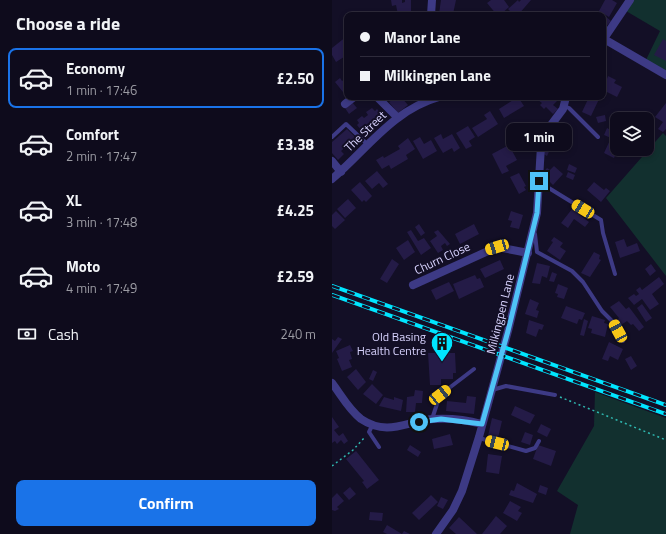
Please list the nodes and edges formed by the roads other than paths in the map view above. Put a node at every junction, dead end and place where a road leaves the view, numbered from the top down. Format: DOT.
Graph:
graph roads {
  1 [pos="432,0"];
  2 [pos="630,0"];
  3 [pos="431,12"];
  4 [pos="606,36"];
  5 [pos="606,42"];
  6 [pos="666,75"];
  7 [pos="350,100"];
  8 [pos="380,100"];
  9 [pos="430,100"];
  10 [pos="565,100"];
  11 [pos="345,104"];
  12 [pos="564,106"];
  13 [pos="397,117"];
  14 [pos="332,137"];
  15 [pos="598,137"];
  16 [pos="367,144"];
  17 [pos="332,161"];
  18 [pos="341,172"];
  19 [pos="332,179"];
  20 [pos="539,181"];
  21 [pos="534,227"];
  22 [pos="528,253"];
  23 [pos="615,274"];
  24 [pos="413,285"];
  25 [pos="623,341"];
  26 [pos="474,369"];
  27 [pos="332,383"];
  28 [pos="492,390"];
  29 [pos="555,395"];
  30 [pos="432,419"];
  31 [pos="374,424"];
  32 [pos="482,424"];
  33 [pos="479,437"];
  34 [pos="539,441"];
  35 [pos="380,447"];
  36 [pos="437,534"];
  1 -- 3 [label="street"];
  2 -- 4 [label="street"];
  5 -- 6 [label="street"];
  7 -- 11 [label="street"];
  8 -- 13 [label="street"];
  9 -- 13 [label="street, The Street"];
  10 -- 12 [label="street, Milkingpen Lane"];
  12 -- 15 [label="lane"];
  12 -- 20 [label="street, Milkingpen Lane"];
  13 -- 16 [label="street, The Street"];
  14 -- 16 [label="lane"];
  16 -- 18 [label="street, The Street"];
  17 -- 18 [label="street"];
  18 -- 19 [label="street, The Street"];
  20 -- 21 [label="street, Milkingpen Lane"];
  20 -- 23 [label="lane"];
  21 -- 22 [label="street, Milkingpen Lane"];
  21 -- 25 [label="lane"];
  22 -- 24 [label="street, Churn Close"];
  22 -- 28 [label="street, Milkingpen Lane"];
  26 -- 30 [label="lane"];
  27 -- 31 [label="street"];
  28 -- 29 [label="lane"];
  28 -- 32 [label="street, Milkingpen Lane"];
  30 -- 31 [label="street"];
  30 -- 32 [label="street"];
  31 -- 35 [label="lane"];
  32 -- 33 [label="street, Milkingpen Lane"];
  33 -- 34 [label="lane"];
  33 -- 36 [label="street, Milkingpen Lane"];
}
